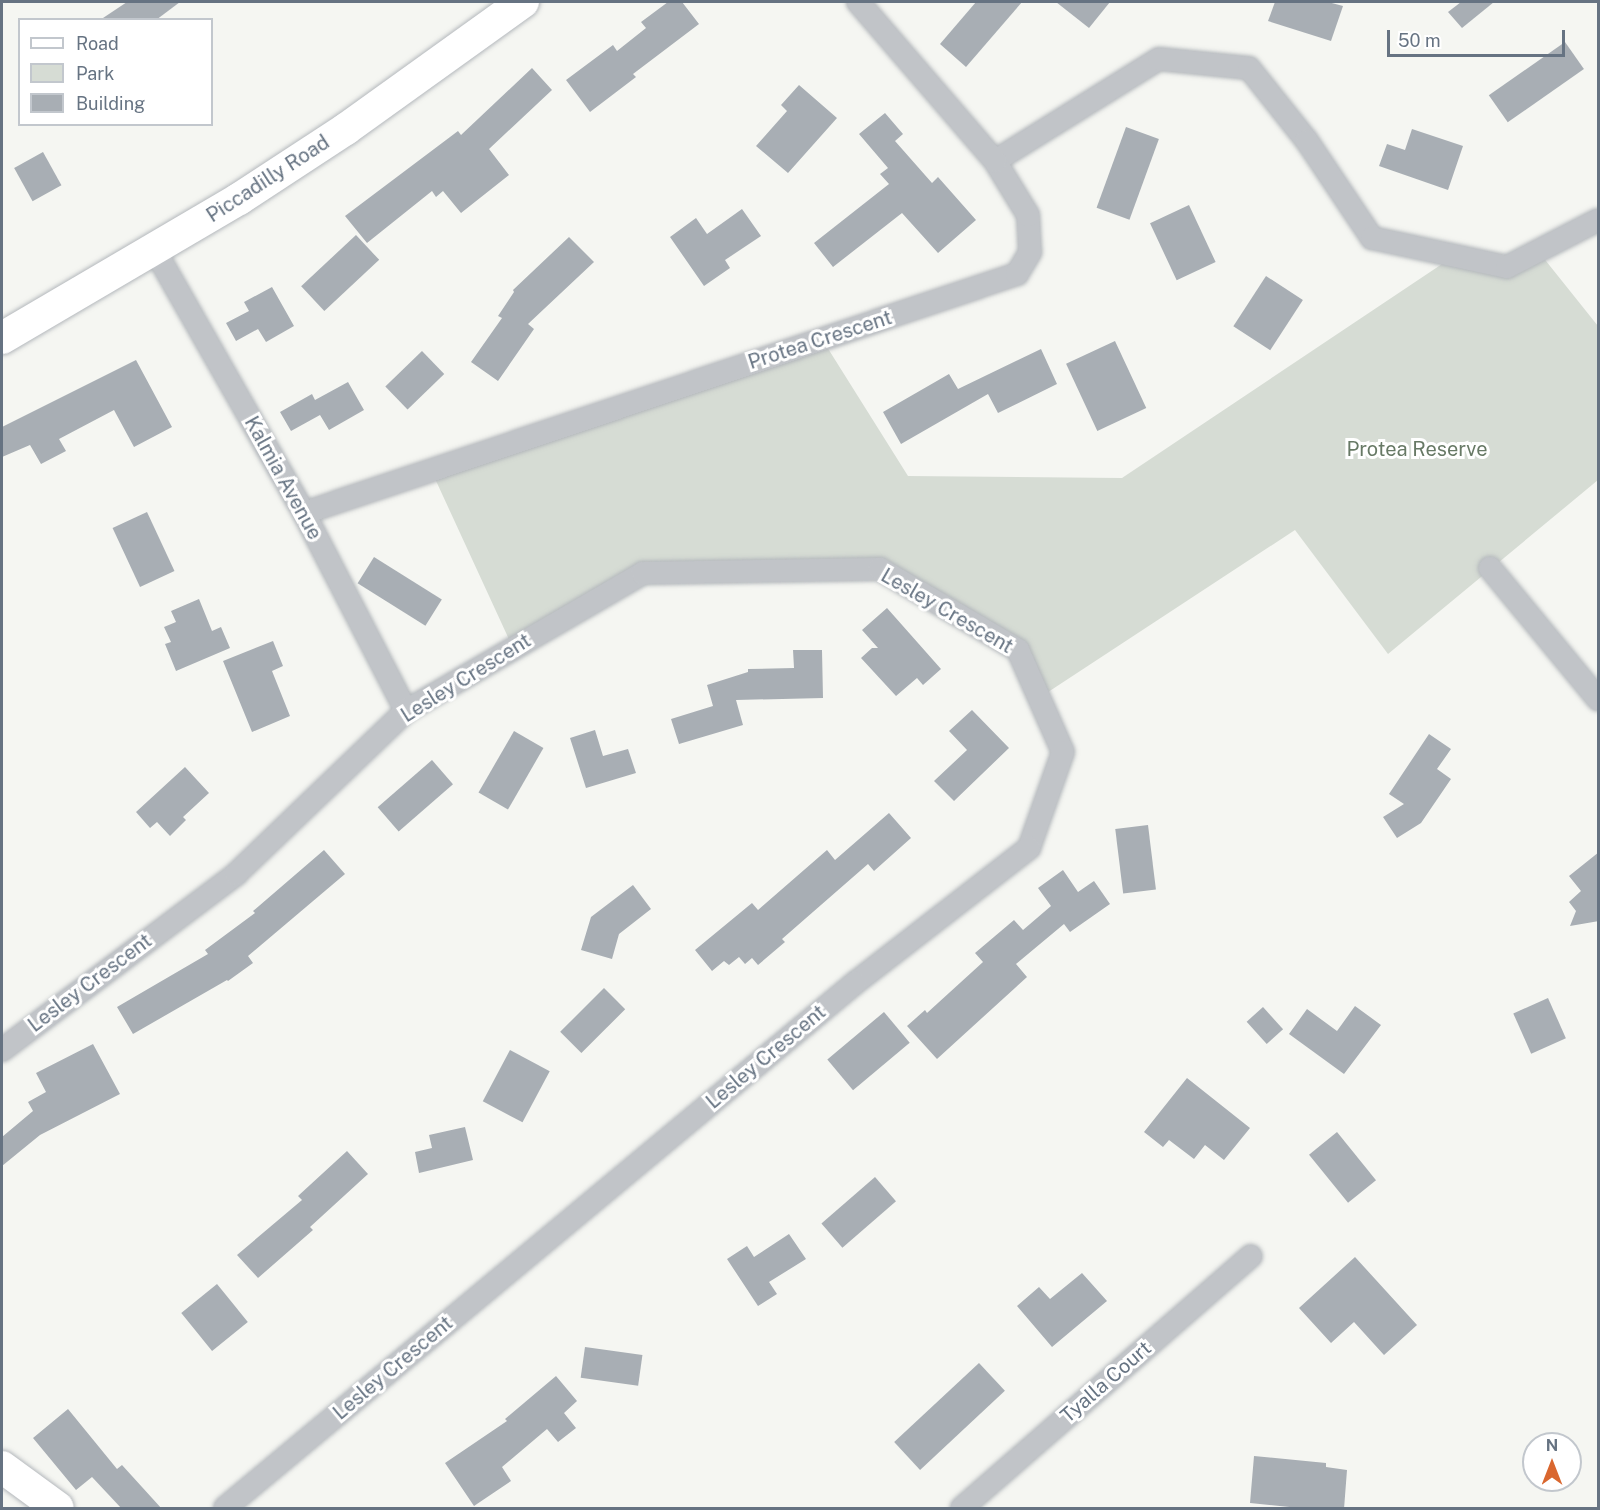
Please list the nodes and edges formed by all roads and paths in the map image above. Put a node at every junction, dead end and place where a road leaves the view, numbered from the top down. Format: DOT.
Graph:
graph roads {
  1 [pos="523,2"];
  2 [pos="858,2"];
  3 [pos="995,161"];
  4 [pos="1599,220"];
  5 [pos="154,249"];
  6 [pos="2,338"];
  7 [pos="304,513"];
  8 [pos="1490,568"];
  9 [pos="1599,699"];
  10 [pos="406,711"];
  11 [pos="2,1050"];
  12 [pos="1251,1256"];
  13 [pos="2,1467"];
  14 [pos="58,1509"];
  15 [pos="225,1509"];
  16 [pos="962,1509"];
  1 -- 5 [label="main road, Piccadilly Road"];
  2 -- 3 [label="street, Protea Crescent"];
  3 -- 4 [label="street"];
  3 -- 7 [label="street, Protea Crescent"];
  5 -- 6 [label="main road, Piccadilly Road"];
  5 -- 7 [label="street, Kalmia Avenue"];
  7 -- 10 [label="street, Kalmia Avenue"];
  8 -- 9 [label="street"];
  10 -- 11 [label="street, Lesley Crescent"];
  10 -- 15 [label="street, Lesley Crescent"];
  12 -- 16 [label="street, Tyalla Court"];
  13 -- 14 [label="main road"];
}
